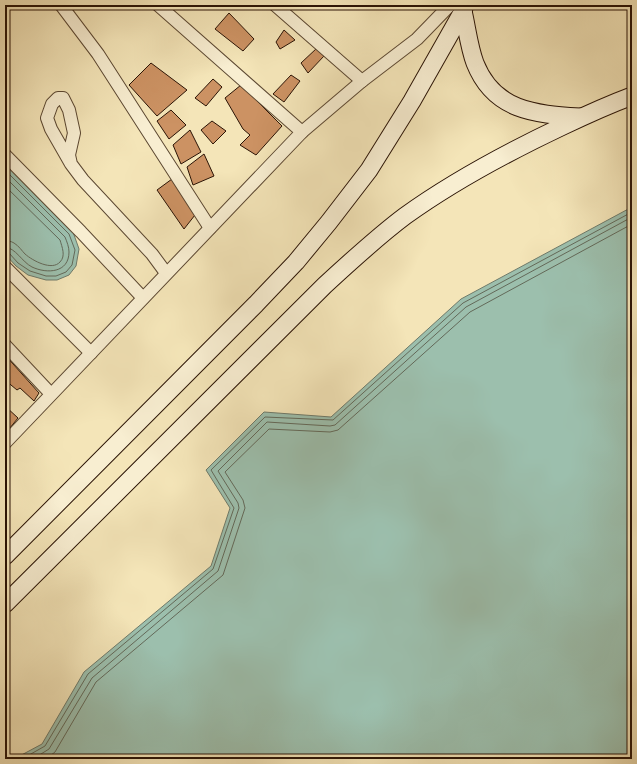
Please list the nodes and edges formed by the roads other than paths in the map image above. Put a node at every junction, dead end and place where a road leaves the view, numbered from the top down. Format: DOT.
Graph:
graph roads {
  1 [pos="61,5"];
  2 [pos="275,5"];
  3 [pos="161,6"];
  4 [pos="458,7"];
  5 [pos="362,81"];
  6 [pos="632,96"];
  7 [pos="582,117"];
  8 [pos="302,132"];
  9 [pos="5,155"];
  10 [pos="71,164"];
  11 [pos="210,228"];
  12 [pos="5,267"];
  13 [pos="166,273"];
  14 [pos="143,298"];
  15 [pos="5,345"];
  16 [pos="91,353"];
  17 [pos="51,394"];
  18 [pos="5,443"];
  19 [pos="5,556"];
  20 [pos="5,604"];
  1 -- 11 [label="street"];
  2 -- 5 [label="street"];
  3 -- 8 [label="street"];
  4 -- 5 [label="street"];
  4 -- 7 [label="main road"];
  4 -- 19 [label="main road"];
  5 -- 8 [label="street"];
  6 -- 7 [label="main road"];
  7 -- 20 [label="main road"];
  8 -- 11 [label="street"];
  9 -- 14 [label="street"];
  10 -- 13 [label="street"];
  11 -- 13 [label="street"];
  12 -- 16 [label="street"];
  13 -- 14 [label="street"];
  14 -- 16 [label="street"];
  15 -- 17 [label="street"];
  16 -- 17 [label="street"];
  17 -- 18 [label="street"];
}
